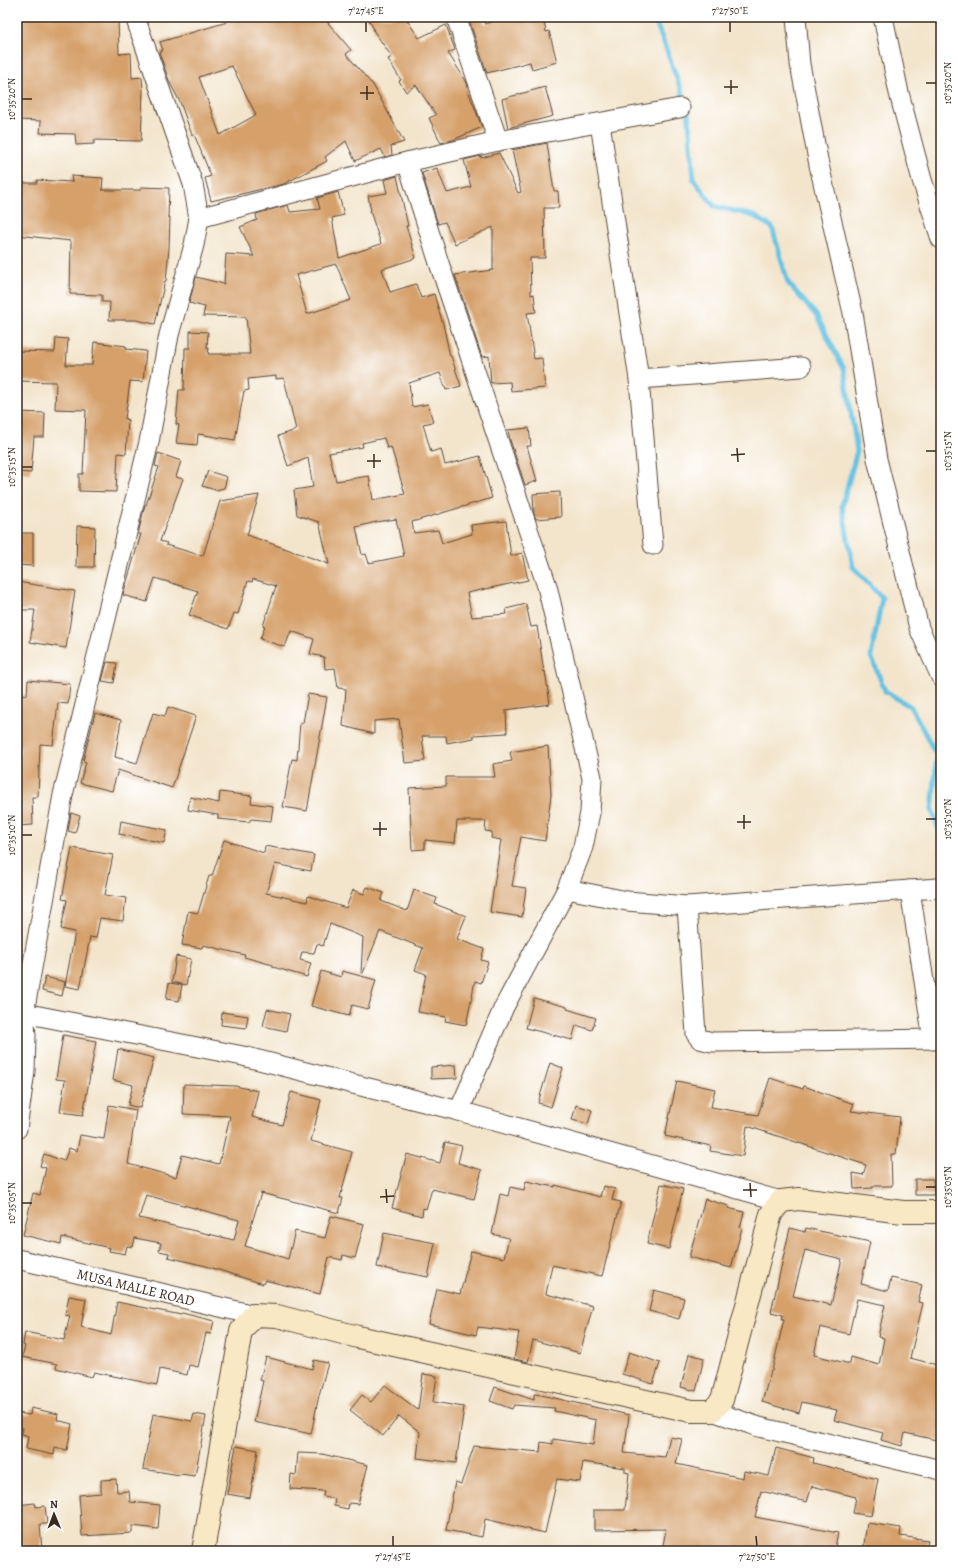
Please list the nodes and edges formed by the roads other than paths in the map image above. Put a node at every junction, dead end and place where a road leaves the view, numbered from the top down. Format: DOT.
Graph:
graph roads {
  1 [pos="135,17"];
  2 [pos="456,17"];
  3 [pos="796,17"];
  4 [pos="883,17"];
  5 [pos="680,108"];
  6 [pos="600,123"];
  7 [pos="498,141"];
  8 [pos="407,162"];
  9 [pos="199,218"];
  10 [pos="941,239"];
  11 [pos="801,366"];
  12 [pos="639,379"];
  13 [pos="653,545"];
  14 [pos="941,677"];
  15 [pos="938,888"];
  16 [pos="567,889"];
  17 [pos="910,890"];
  18 [pos="687,906"];
  19 [pos="24,1013"];
  20 [pos="937,1039"];
  21 [pos="459,1111"];
  22 [pos="17,1129"];
  23 [pos="780,1201"];
  24 [pos="941,1212"];
  25 [pos="17,1259"];
  26 [pos="254,1315"];
  27 [pos="712,1411"];
  28 [pos="941,1470"];
  29 [pos="205,1550"];
  1 -- 9 [label="street"];
  2 -- 7 [label="street"];
  3 -- 14 [label="street"];
  4 -- 10 [label="street"];
  5 -- 6 [label="street"];
  6 -- 7 [label="street"];
  6 -- 12 [label="street"];
  7 -- 8 [label="street"];
  8 -- 9 [label="street"];
  8 -- 16 [label="street"];
  9 -- 19 [label="street"];
  11 -- 12 [label="street"];
  12 -- 13 [label="street"];
  15 -- 17 [label="street"];
  16 -- 18 [label="street"];
  16 -- 21 [label="street"];
  17 -- 18 [label="street"];
  17 -- 20 [label="street"];
  18 -- 20 [label="street"];
  19 -- 21 [label="street"];
  19 -- 22 [label="street"];
  21 -- 23 [label="street"];
  23 -- 24 [label="street"];
  23 -- 27 [label="street"];
  25 -- 26 [label="street, MUSA MALLE ROAD"];
  26 -- 27 [label="street"];
  26 -- 29 [label="street"];
  27 -- 28 [label="street"];
}
